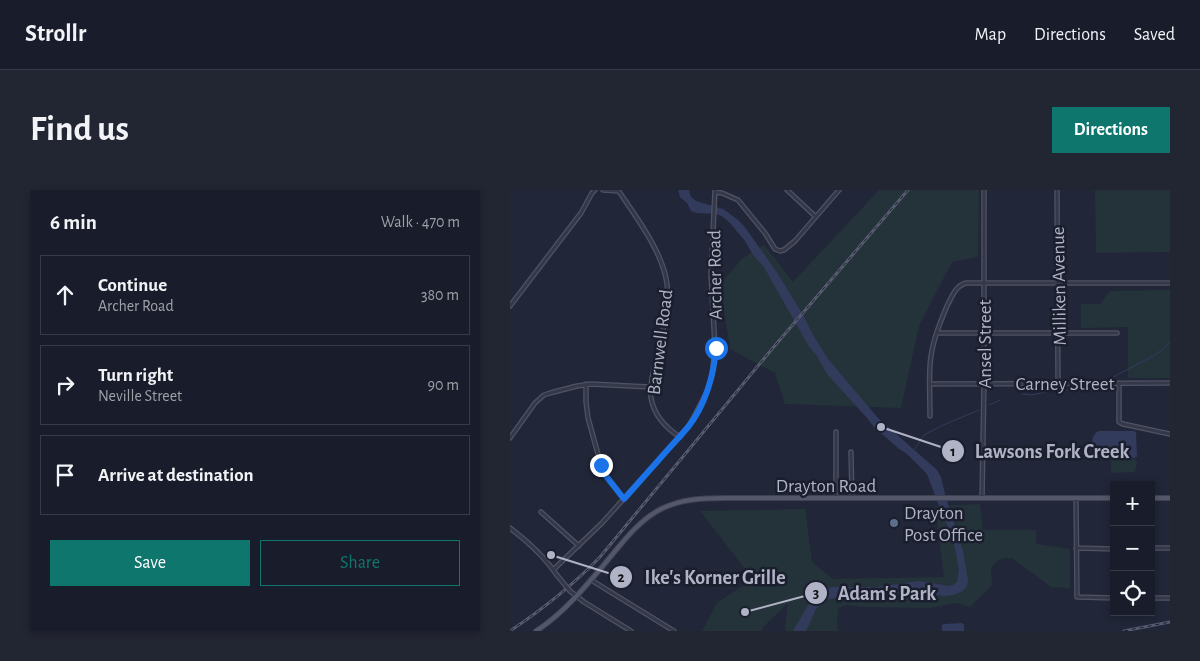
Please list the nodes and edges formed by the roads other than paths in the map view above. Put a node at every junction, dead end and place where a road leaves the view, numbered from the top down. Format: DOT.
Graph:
graph roads {
  1 [pos="595,190"];
  2 [pos="604,190"];
  3 [pos="787,190"];
  4 [pos="839,190"];
  5 [pos="984,190"];
  6 [pos="1057,190"];
  7 [pos="618,191"];
  8 [pos="715,191"];
  9 [pos="816,216"];
  10 [pos="1170,282"];
  11 [pos="984,283"];
  12 [pos="1057,283"];
  13 [pos="510,306"];
  14 [pos="937,333"];
  15 [pos="1117,333"];
  16 [pos="984,334"];
  17 [pos="1058,334"];
  18 [pos="984,383"];
  19 [pos="1058,383"];
  20 [pos="1118,383"];
  21 [pos="1170,383"];
  22 [pos="586,384"];
  23 [pos="930,384"];
  24 [pos="650,387"];
  25 [pos="930,416"];
  26 [pos="836,432"];
  27 [pos="1170,434"];
  28 [pos="680,437"];
  29 [pos="510,438"];
  30 [pos="851,452"];
  31 [pos="836,498"];
  32 [pos="852,498"];
  33 [pos="1110,498"];
  34 [pos="1155,498"];
  35 [pos="1170,498"];
  36 [pos="624,499"];
  37 [pos="982,499"];
  38 [pos="1076,499"];
  39 [pos="541,512"];
  40 [pos="510,528"];
  41 [pos="579,546"];
  42 [pos="1076,548"];
  43 [pos="1155,548"];
  44 [pos="1170,548"];
  45 [pos="1110,549"];
  46 [pos="553,570"];
  47 [pos="591,580"];
  48 [pos="576,596"];
  49 [pos="1110,598"];
  50 [pos="1155,598"];
  51 [pos="1170,598"];
  52 [pos="536,631"];
  53 [pos="631,631"];
  54 [pos="674,631"];
  1 -- 13 [label="street"];
  2 -- 7 [label="street"];
  3 -- 9 [label="street"];
  4 -- 9 [label="street"];
  5 -- 11 [label="street, Ansel Street"];
  6 -- 12 [label="street, Milliken Avenue"];
  7 -- 24 [label="street, Barnwell Road"];
  8 -- 9 [label="street"];
  8 -- 28 [label="street, Archer Road"];
  10 -- 12 [label="street"];
  11 -- 12 [label="street"];
  11 -- 14 [label="street"];
  11 -- 16 [label="street, Ansel Street"];
  12 -- 17 [label="street, Milliken Avenue"];
  14 -- 16 [label="street"];
  14 -- 23 [label="street"];
  15 -- 17 [label="street"];
  16 -- 17 [label="street"];
  16 -- 18 [label="street, Ansel Street"];
  17 -- 19 [label="street, Milliken Avenue"];
  18 -- 19 [label="street, Carney Street"];
  18 -- 23 [label="street, Carney Street"];
  18 -- 37 [label="street, Ansel Street"];
  19 -- 20 [label="street, Carney Street"];
  20 -- 21 [label="street, Carney Street"];
  20 -- 27 [label="street"];
  22 -- 24 [label="street"];
  22 -- 29 [label="street"];
  22 -- 36 [label="street"];
  23 -- 25 [label="street"];
  24 -- 28 [label="street, Barnwell Road"];
  26 -- 31 [label="street"];
  28 -- 36 [label="street, Archer Road"];
  30 -- 32 [label="street"];
  31 -- 32 [label="main road, Drayton Road"];
  31 -- 47 [label="main road, Drayton Road"];
  32 -- 37 [label="main road, Drayton Road"];
  33 -- 38 [label="main road, Drayton Road"];
  34 -- 35 [label="main road"];
  36 -- 41 [label="street, Archer Road"];
  37 -- 38 [label="main road, Drayton Road"];
  38 -- 42 [label="street"];
  39 -- 41 [label="street"];
  40 -- 46 [label="street"];
  41 -- 46 [label="street, Archer Road"];
  42 -- 45 [label="street"];
  42 -- 49 [label="street"];
  43 -- 44 [label="street"];
  46 -- 48 [label="street, bridge"];
  47 -- 48 [label="main road, Drayton Road"];
  47 -- 54 [label="street"];
  48 -- 52 [label="main road, Drayton Road"];
  48 -- 53 [label="street"];
  50 -- 51 [label="street"];
}
